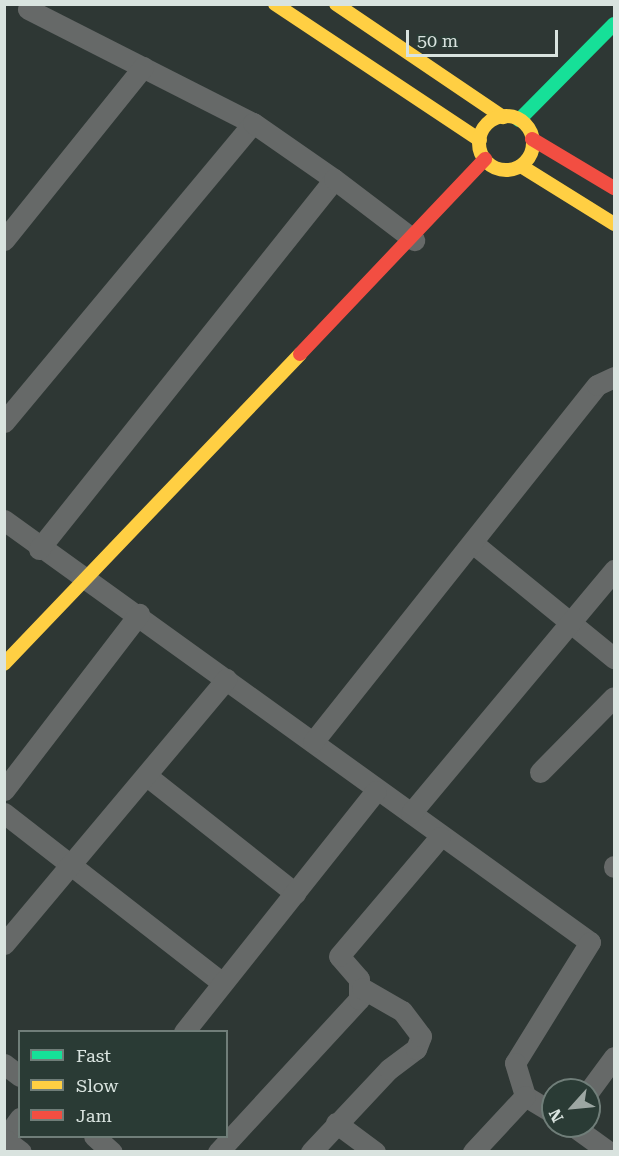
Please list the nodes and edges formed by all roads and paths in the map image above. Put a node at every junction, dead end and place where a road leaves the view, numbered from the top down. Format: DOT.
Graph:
graph roads {
  1 [pos="276,4"];
  2 [pos="336,4"];
  3 [pos="28,9"];
  4 [pos="615,24"];
  5 [pos="143,67"];
  6 [pos="503,117"];
  7 [pos="519,120"];
  8 [pos="253,123"];
  9 [pos="532,139"];
  10 [pos="480,141"];
  11 [pos="485,159"];
  12 [pos="520,166"];
  13 [pos="334,179"];
  14 [pos="615,188"];
  15 [pos="615,224"];
  16 [pos="4,240"];
  17 [pos="414,240"];
  18 [pos="615,377"];
  19 [pos="4,422"];
  20 [pos="4,520"];
  21 [pos="474,544"];
  22 [pos="39,549"];
  23 [pos="615,570"];
  24 [pos="85,576"];
  25 [pos="139,614"];
  26 [pos="570,623"];
  27 [pos="615,658"];
  28 [pos="4,664"];
  29 [pos="226,678"];
  30 [pos="615,697"];
  31 [pos="313,742"];
  32 [pos="540,772"];
  33 [pos="147,776"];
  34 [pos="4,790"];
  35 [pos="376,791"];
  36 [pos="4,813"];
  37 [pos="411,813"];
  38 [pos="440,837"];
  39 [pos="74,863"];
  40 [pos="295,892"];
  41 [pos="4,944"];
  42 [pos="222,983"];
  43 [pos="362,988"];
  44 [pos="186,1030"];
  45 [pos="615,1057"];
  46 [pos="4,1064"];
  47 [pos="18,1074"];
  48 [pos="599,1078"];
  49 [pos="525,1096"];
  50 [pos="541,1106"];
  51 [pos="18,1123"];
  52 [pos="336,1123"];
  53 [pos="590,1138"];
  54 [pos="10,1142"];
  55 [pos="218,1152"];
  56 [pos="311,1152"];
  57 [pos="375,1152"];
  58 [pos="473,1152"];
  59 [pos="609,1152"];
  1 -- 10 [label="street"];
  2 -- 6 [label="street"];
  3 -- 5 [label="street"];
  4 -- 7 [label="street"];
  5 -- 8 [label="street"];
  5 -- 16 [label="street"];
  6 -- 7 [label="street"];
  6 -- 10 [label="street"];
  7 -- 9 [label="street"];
  8 -- 13 [label="street"];
  8 -- 19 [label="street"];
  9 -- 12 [label="street"];
  9 -- 14 [label="street"];
  10 -- 11 [label="street"];
  11 -- 12 [label="street"];
  11 -- 17 [label="street"];
  12 -- 15 [label="street"];
  13 -- 17 [label="street"];
  13 -- 22 [label="street"];
  17 -- 24 [label="street"];
  18 -- 21 [label="street"];
  20 -- 22 [label="street"];
  21 -- 26 [label="street"];
  21 -- 31 [label="street"];
  22 -- 24 [label="street"];
  23 -- 26 [label="street"];
  24 -- 25 [label="street"];
  24 -- 28 [label="street"];
  25 -- 29 [label="street"];
  25 -- 34 [label="street"];
  26 -- 27 [label="street"];
  26 -- 37 [label="street"];
  29 -- 31 [label="street"];
  29 -- 33 [label="street"];
  30 -- 32 [label="street"];
  31 -- 35 [label="street"];
  33 -- 39 [label="street"];
  33 -- 40 [label="street"];
  35 -- 37 [label="street"];
  35 -- 40 [label="street"];
  36 -- 39 [label="street"];
  37 -- 38 [label="street"];
  38 -- 43 [label="street"];
  38 -- 49 [label="street"];
  39 -- 41 [label="street"];
  39 -- 42 [label="street"];
  40 -- 42 [label="street"];
  42 -- 44 [label="street"];
  43 -- 52 [label="street"];
  43 -- 55 [label="street"];
  45 -- 48 [label="street"];
  46 -- 47 [label="street"];
  49 -- 50 [label="street"];
  49 -- 58 [label="street"];
  51 -- 54 [label="street"];
  52 -- 56 [label="street"];
  52 -- 57 [label="street"];
  53 -- 59 [label="street"];
}
